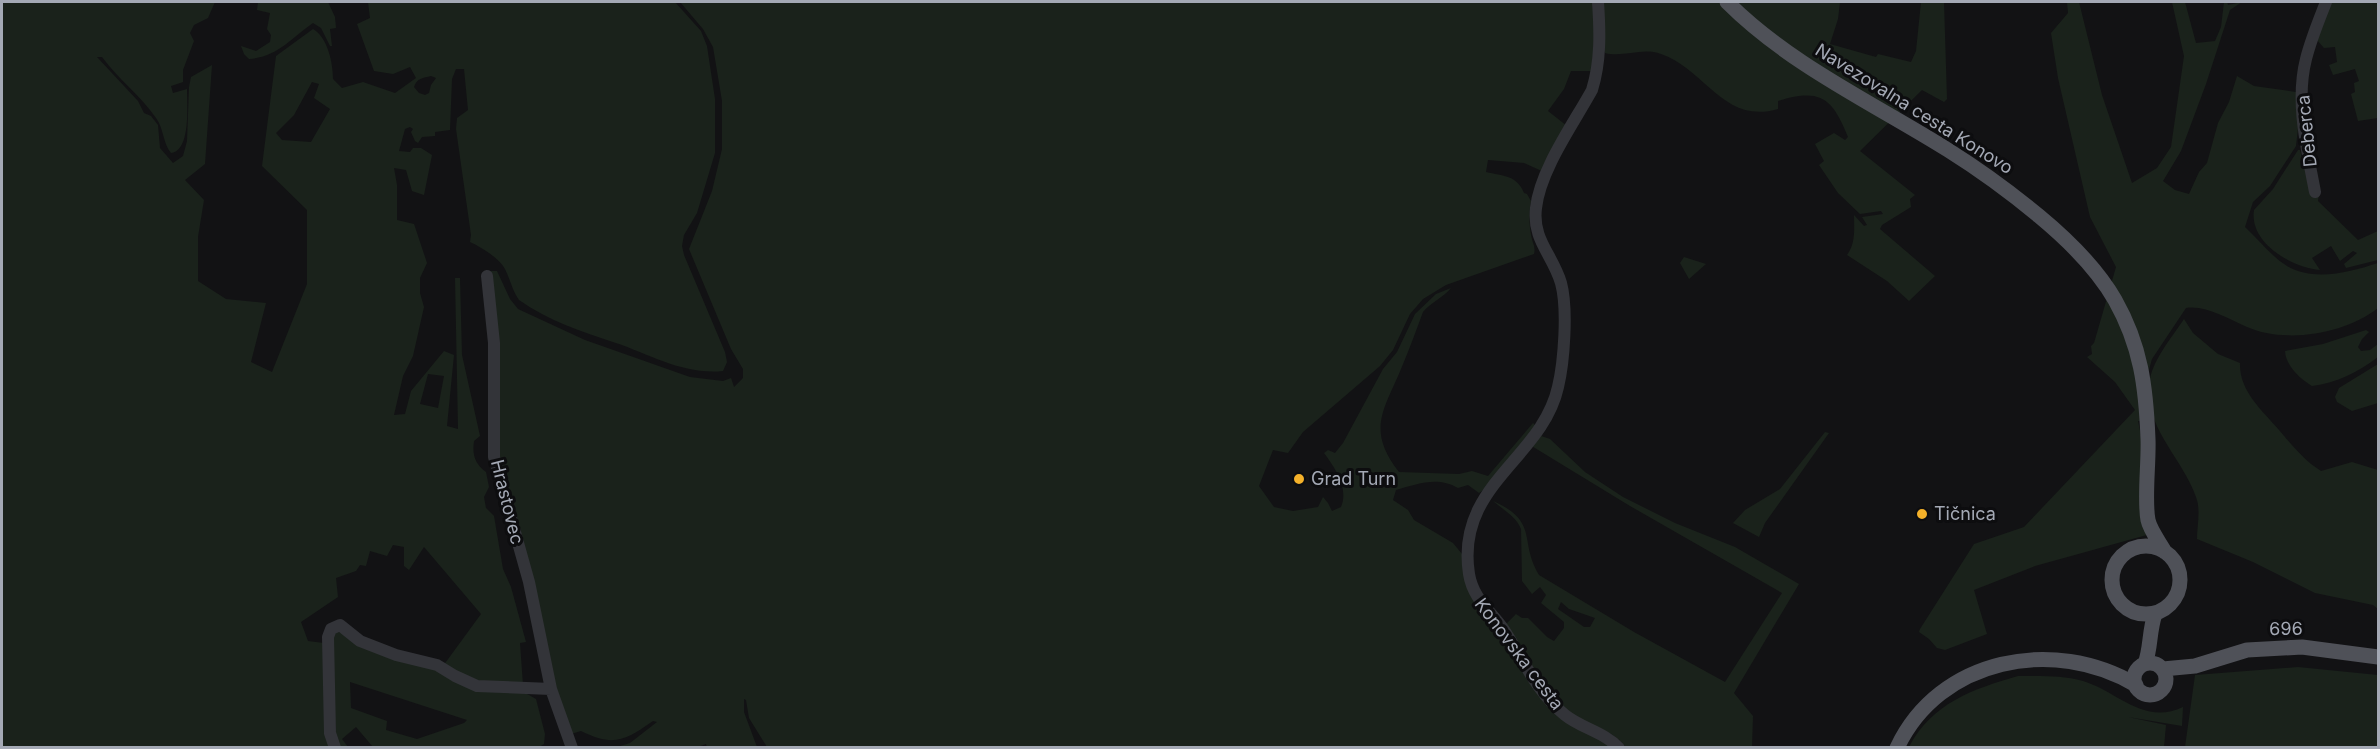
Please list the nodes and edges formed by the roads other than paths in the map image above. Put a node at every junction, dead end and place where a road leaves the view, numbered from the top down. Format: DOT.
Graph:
graph roads {
  1 [pos="1598,2"];
  2 [pos="1726,2"];
  3 [pos="2326,2"];
  4 [pos="2315,192"];
  5 [pos="487,276"];
  6 [pos="2148,521"];
  7 [pos="2132,549"];
  8 [pos="2165,552"];
  9 [pos="2152,621"];
  10 [pos="2379,657"];
  11 [pos="2153,667"];
  12 [pos="2114,672"];
  13 [pos="2136,685"];
  14 [pos="551,690"];
  15 [pos="335,747"];
  16 [pos="572,747"];
  17 [pos="1619,747"];
  18 [pos="1897,747"];
  1 -- 17 [label="street, Konovska cesta"];
  2 -- 6 [label="main road, Navezovalna cesta Konovo"];
  3 -- 4 [label="street, Deberca"];
  5 -- 14 [label="street, Hrastovec"];
  6 -- 7 [label="main road, Navezovalna cesta Konovo"];
  6 -- 8 [label="main road, Navezovalna cesta Konovo"];
  7 -- 8 [label="main road"];
  7 -- 9 [label="main road, Navezovalna cesta Konovo"];
  8 -- 9 [label="main road, Navezovalna cesta Konovo"];
  9 -- 11 [label="main road"];
  10 -- 11 [label="main road, 696 / 696"];
  11 -- 12 [label="main road, 696 / 696"];
  11 -- 13 [label="main road"];
  11 -- 13 [label="main road, 696 / 696"];
  12 -- 13 [label="main road, 696 / 696"];
  12 -- 18 [label="main road, 696 / 696"];
  14 -- 15 [label="street"];
  14 -- 16 [label="street, Hrastovec"];
}
